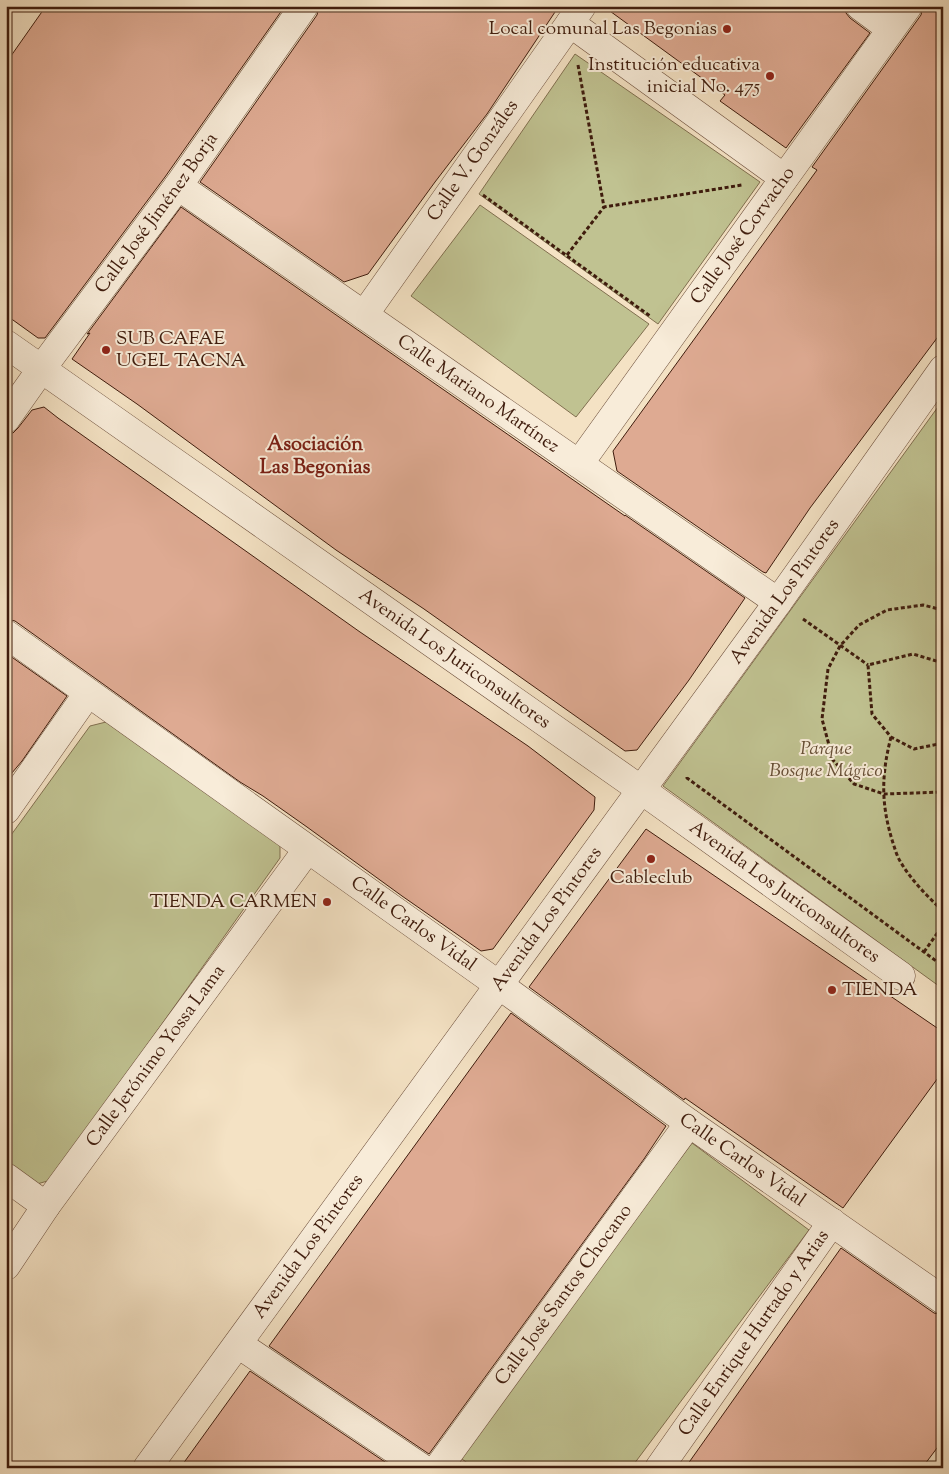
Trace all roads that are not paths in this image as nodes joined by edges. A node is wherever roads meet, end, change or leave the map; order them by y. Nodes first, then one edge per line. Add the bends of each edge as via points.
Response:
1 (304, 6) edge
2 (860, 6) edge
3 (908, 6) edge
4 (576, 14) edge
5 (891, 29) junction
6 (784, 178) junction
7 (178, 186) junction
8 (364, 315) junction
9 (6, 344) edge
10 (42, 368) junction
11 (943, 369) edge
12 (6, 419) edge
13 (578, 464) junction
14 (787, 608) junction
15 (6, 634) edge
16 (88, 693) junction
17 (640, 790) junction
18 (6, 810) edge
19 (307, 850) junction
20 (901, 976) dead end
21 (498, 984) junction
22 (689, 1123) junction
23 (6, 1176) edge
24 (46, 1206) junction
25 (832, 1222) junction
26 (6, 1266) edge
27 (943, 1300) edge
28 (238, 1344) junction
29 (147, 1468) edge
30 (422, 1468) edge
31 (438, 1468) edge
32 (659, 1468) edge

1 - 7 street, Calle José Jiménez Borja
2 - 5 street
3 - 5 street, Calle José Corvacho
4 - 6 street
4 - 8 street, Calle V. Gonzáles
5 - 6 street, Calle José Corvacho
6 - 13 street, Calle José Corvacho
7 - 8 street, Calle Mariano Martínez
7 - 10 street, Calle José Jiménez Borja
8 - 13 street, Calle Mariano Martínez
9 - 10 street, Avenida Los Juriconsultores
10 - 12 street, Calle José Jiménez Borja
10 - 17 street, Avenida Los Juriconsultores
11 - 14 street, Avenida Los Pintores
13 - 14 street, Calle Mariano Martínez
14 - 17 street, Avenida Los Pintores
15 - 16 street, Calle Carlos Vidal
16 - 18 street
16 - 19 street, Calle Carlos Vidal
17 - 20 street, Avenida Los Juriconsultores
17 - 21 street, Avenida Los Pintores
19 - 21 street, Calle Carlos Vidal
19 - 24 street, Calle Jerónimo Yossa Lama
21 - 22 street, Calle Carlos Vidal
21 - 28 street, Avenida Los Pintores
22 - 25 street, Calle Carlos Vidal
22 - 31 street, Calle José Santos Chocano
23 - 24 street
24 - 26 street, Calle Jerónimo Yossa Lama
25 - 27 street, Calle Carlos Vidal
25 - 32 street, Calle Enrique Hurtado y Arias
28 - 29 street, Avenida Los Pintores
28 - 30 street

